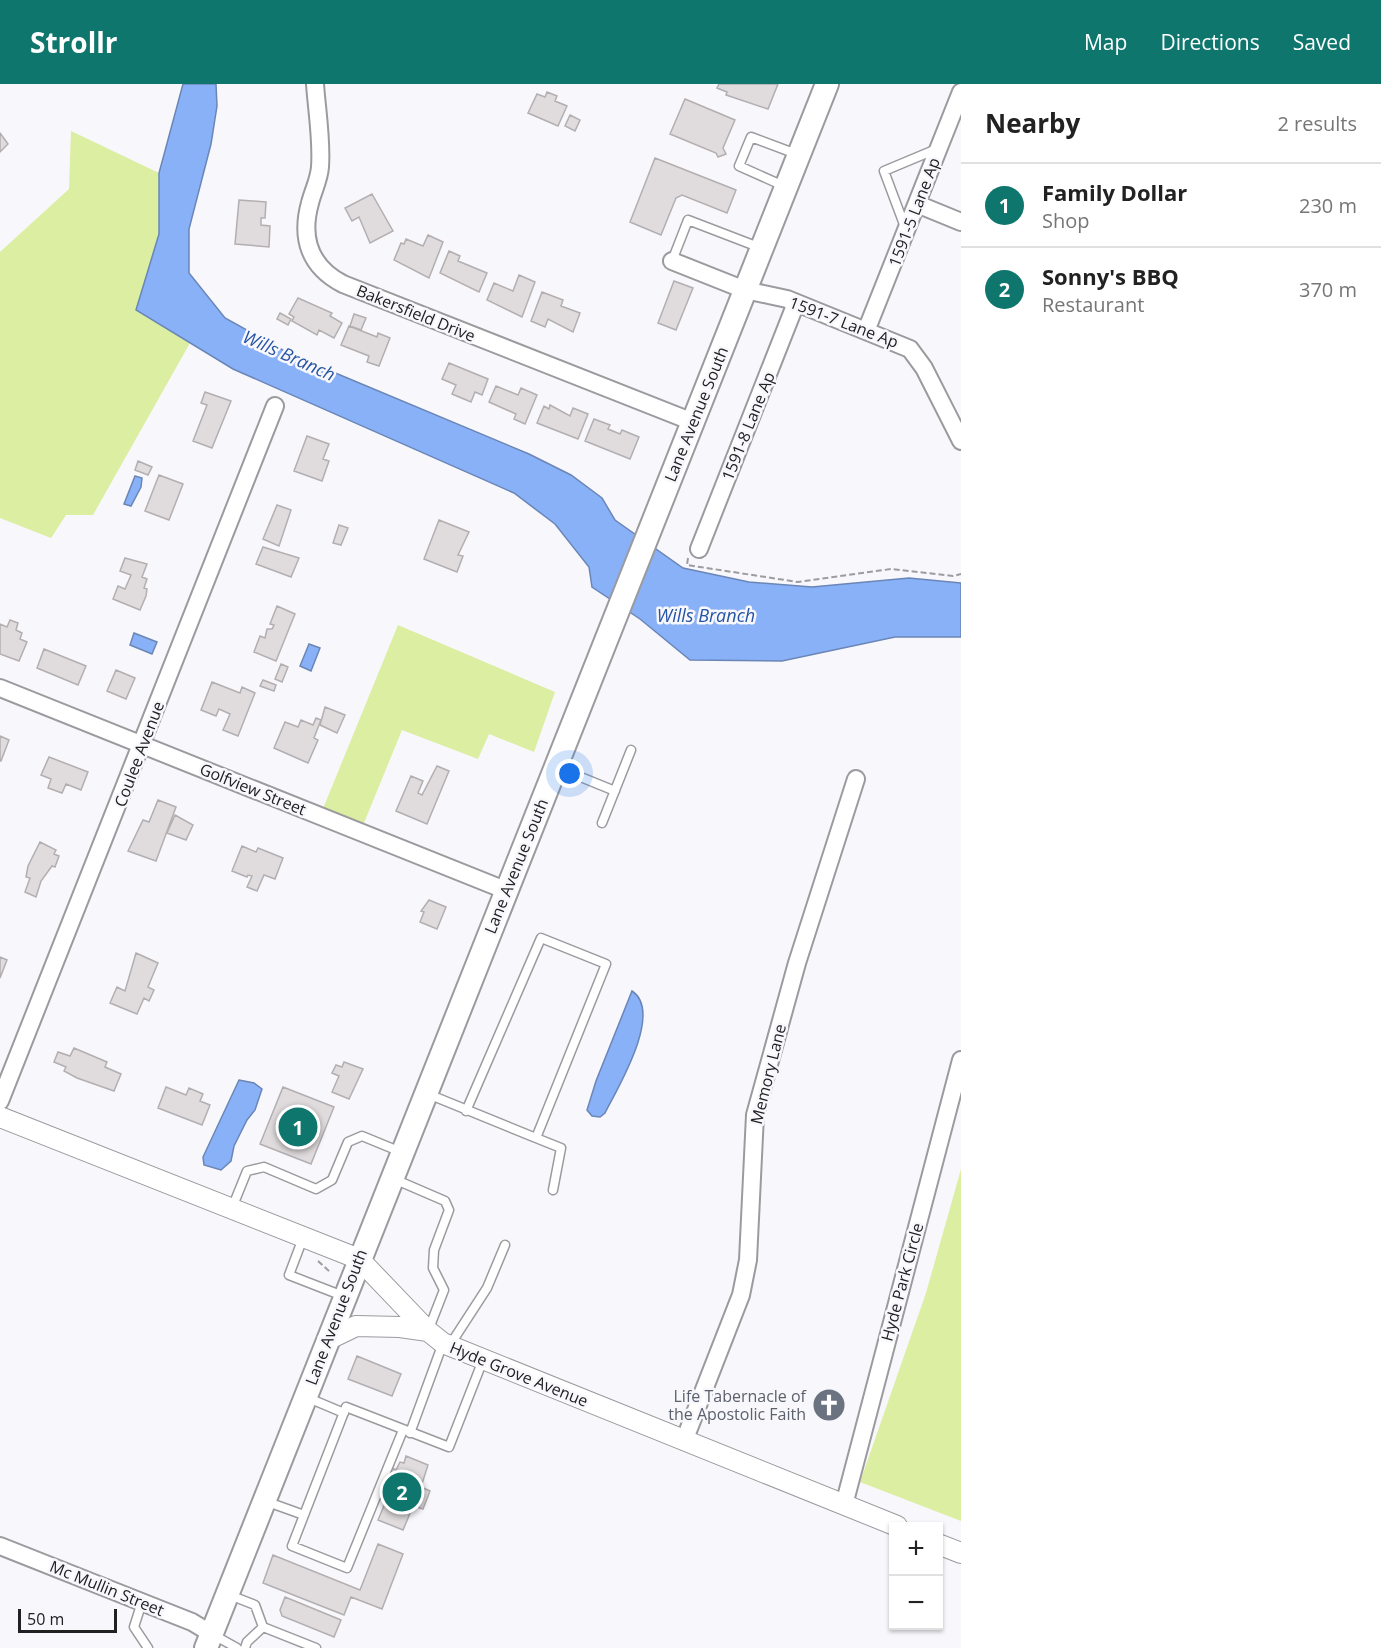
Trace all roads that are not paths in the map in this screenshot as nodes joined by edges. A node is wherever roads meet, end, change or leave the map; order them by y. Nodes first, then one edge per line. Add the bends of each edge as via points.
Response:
1 (315, 84) edge
2 (827, 84) edge
3 (961, 92) edge
4 (939, 148) junction
5 (799, 156) junction
6 (787, 187) junction
7 (917, 204) junction
8 (961, 222) edge
9 (906, 231) junction
10 (762, 249) junction
11 (672, 261) joint
12 (745, 290) junction
13 (796, 303) junction
14 (866, 331) junction
15 (275, 405) dead end
16 (693, 422) junction
17 (961, 441) edge
18 (699, 549) road end
19 (0, 688) edge
20 (143, 744) junction
21 (631, 750) dead end
22 (555, 766) junction
23 (856, 779) dead end
24 (615, 791) junction
25 (602, 823) dead end
26 (506, 890) junction
27 (961, 1060) edge
28 (425, 1092) junction
29 (0, 1101) edge
30 (466, 1111) junction
31 (0, 1117) edge
32 (536, 1138) junction
33 (401, 1152) junction
34 (391, 1178) junction
35 (553, 1190) dead end
36 (232, 1209) junction
37 (303, 1238) junction
38 (505, 1245) dead end
39 (359, 1259) junction
40 (344, 1297) junction
41 (327, 1340) junction
42 (440, 1340) junction
43 (483, 1360) junction
44 (305, 1396) junction
45 (344, 1413) junction
46 (406, 1431) junction
47 (684, 1441) junction
48 (264, 1501) junction
49 (844, 1505) junction
50 (304, 1515) junction
51 (889, 1524) edge
52 (943, 1546) edge
53 (2, 1548) edge
54 (961, 1553) edge
55 (227, 1593) junction
56 (142, 1602) junction
57 (263, 1627) junction
58 (209, 1641) edge
59 (148, 1648) edge
60 (237, 1648) edge
61 (245, 1648) edge
62 (316, 1648) edge

1 - 16 street, Bakersfield Drive via 321,148 305,234 308,249 325,274
2 - 5 main road, Lane Avenue South
3 - 4 street, 1591-5 Lane Ap
4 - 7 street, 1591-5 Lane Ap
4 - 9 lane via 884,171
5 - 6 main road, Lane Avenue South
5 - 6 lane via 752,137 743,156 740,166
6 - 10 main road, Lane Avenue South
7 - 8 street
7 - 9 street, 1591-5 Lane Ap
9 - 14 street, 1591-5 Lane Ap
10 - 11 lane via 688,220
10 - 12 main road, Lane Avenue South
11 - 12 street, 1591-7 Lane Ap
12 - 13 street, 1591-7 Lane Ap
12 - 16 main road, Lane Avenue South
13 - 14 street, 1591-7 Lane Ap
13 - 18 street, 1591-8 Lane Ap
14 - 17 street, 1591-7 Lane Ap via 902,344 915,354
15 - 20 street, Coulee Avenue
16 - 22 main road, Lane Avenue South
19 - 20 street, Golfview Street
20 - 26 street, Golfview Street
20 - 29 street, Coulee Avenue
21 - 24 lane
22 - 24 lane
22 - 26 main road, Lane Avenue South
23 - 47 street, Memory Lane via 797,963 755,1115 748,1260 743,1288
24 - 25 lane
26 - 28 main road, Lane Avenue South
27 - 49 street, Hyde Park Circle
28 - 30 lane
28 - 33 main road, Lane Avenue South
30 - 32 lane
30 - 32 lane via 541,938 606,964
31 - 36 street, Hyde Grove Avenue
32 - 35 lane via 561,1148
33 - 34 main road, Lane Avenue South
33 - 36 lane via 362,1136 348,1142 333,1180 316,1189 264,1167 248,1171
34 - 39 main road, Lane Avenue South
34 - 42 lane via 445,1201 449,1210 434,1250 433,1268 444,1290
36 - 37 street, Hyde Grove Avenue
37 - 39 street, Hyde Grove Avenue
37 - 40 lane via 289,1275
38 - 42 lane via 487,1288
39 - 40 main road, Lane Avenue South
39 - 42 street, Hyde Grove Avenue
40 - 41 main road, Lane Avenue South
41 - 42 street via 356,1326 400,1327
41 - 44 main road, Lane Avenue South
42 - 43 street, Hyde Grove Avenue
42 - 46 lane
43 - 46 lane via 449,1447
43 - 47 street, Hyde Grove Avenue
44 - 45 lane
44 - 48 main road, Lane Avenue South
45 - 46 lane via 346,1407
45 - 50 lane
46 - 50 lane via 347,1568 292,1546
47 - 49 street, Hyde Grove Avenue
48 - 50 lane
48 - 55 main road, Lane Avenue South
49 - 51 street, Hyde Grove Avenue
52 - 54 street
53 - 56 street, Mc Mullin Street
55 - 57 lane via 255,1605
55 - 58 main road, Lane Avenue South
56 - 58 street, Mc Mullin Street via 192,1622
56 - 59 lane via 134,1627
57 - 61 lane
57 - 62 lane
58 - 60 lane

